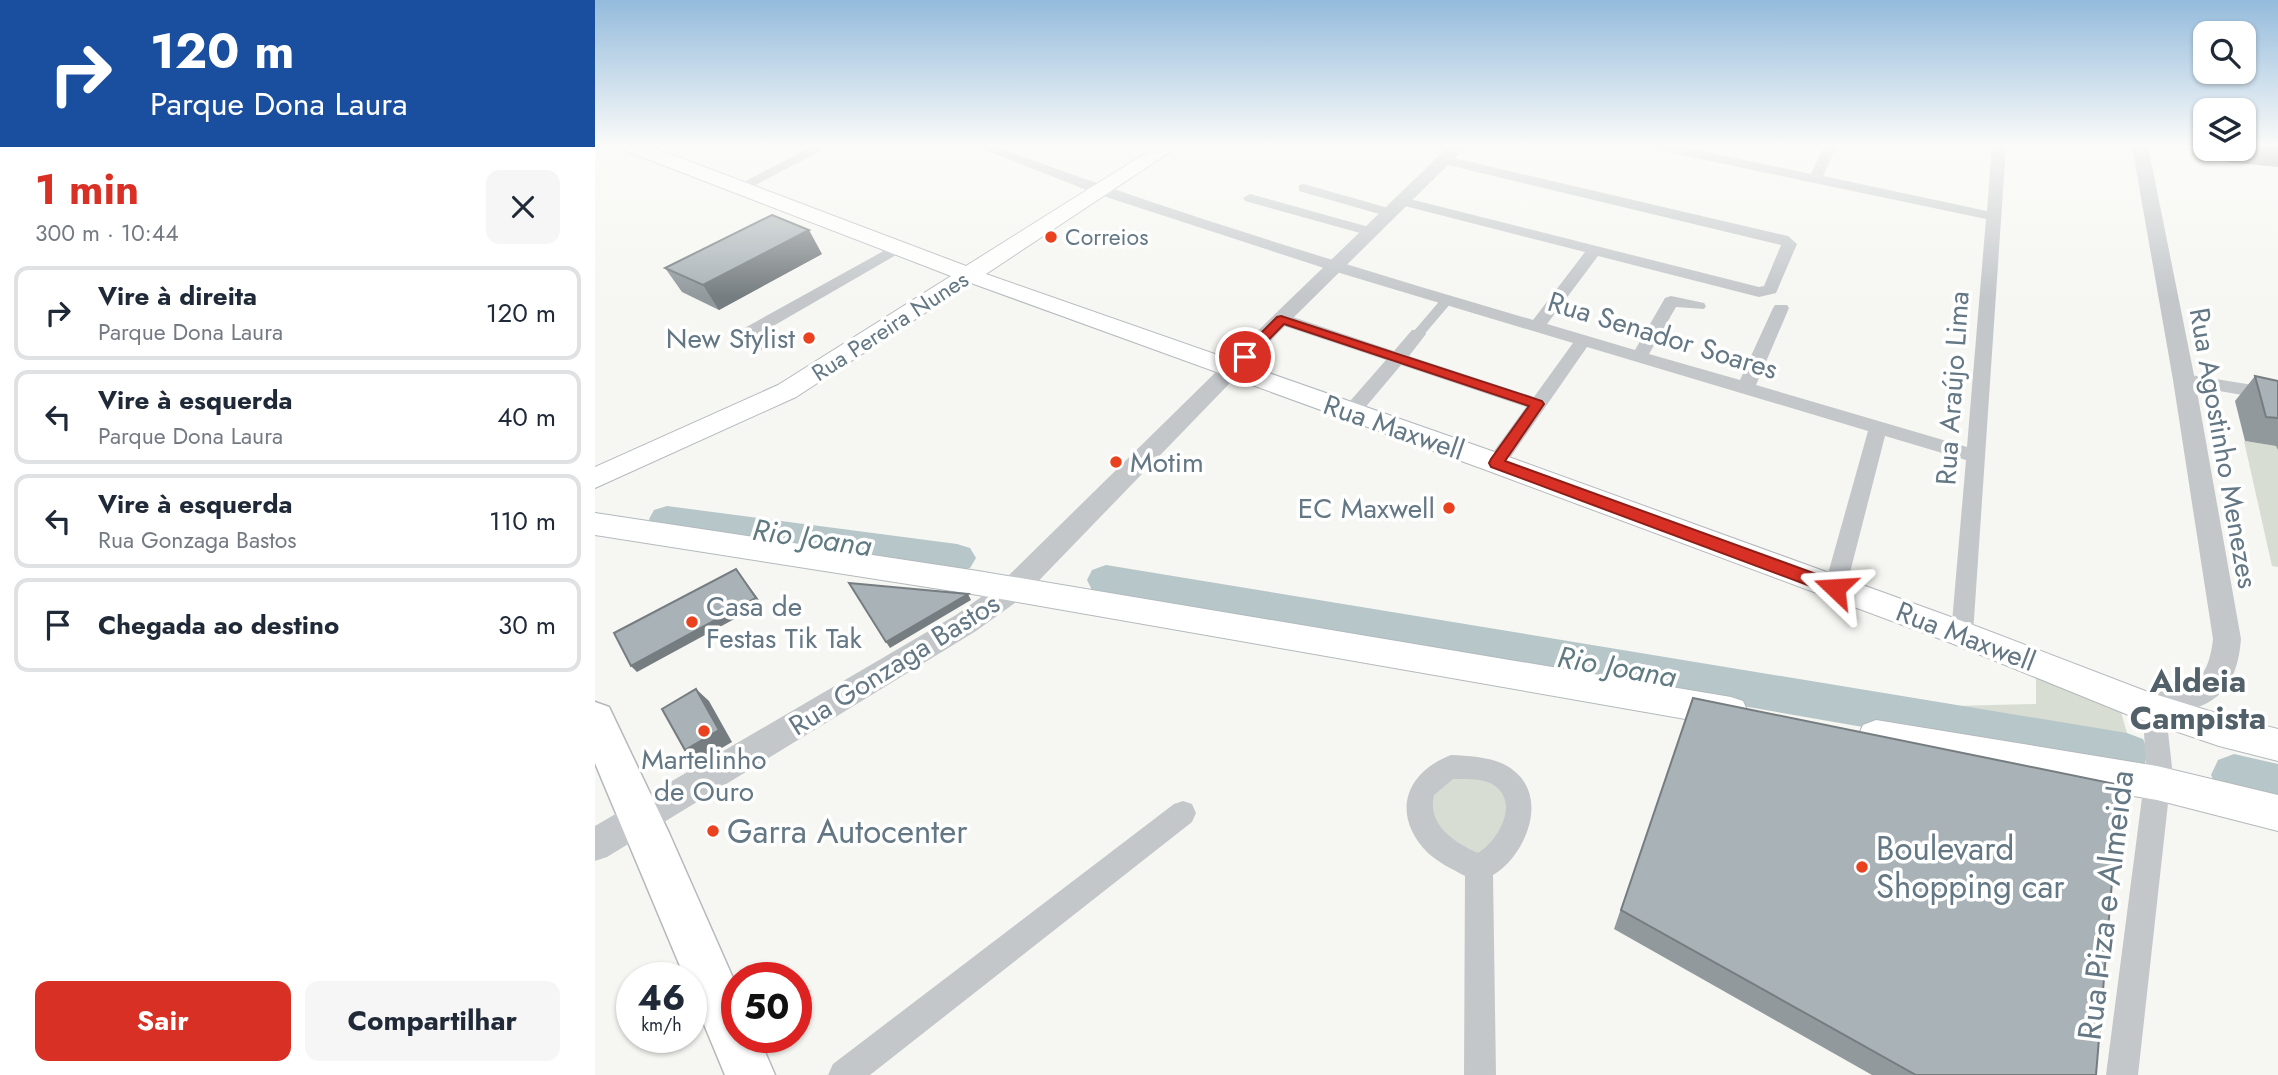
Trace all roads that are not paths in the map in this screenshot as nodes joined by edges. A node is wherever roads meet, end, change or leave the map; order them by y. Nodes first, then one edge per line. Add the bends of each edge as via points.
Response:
1 (761, 196) edge
2 (1094, 196) edge
3 (1118, 196) edge
4 (1344, 196) edge
5 (1406, 196) edge
6 (1619, 196) edge
7 (1897, 196) edge
8 (1994, 196) edge
9 (2149, 196) edge
10 (1250, 198) dead end
11 (1396, 207) junction
12 (1992, 216) junction
13 (1371, 232) junction
14 (898, 248) junction
15 (1591, 255) dead end
16 (1335, 267) junction
17 (969, 275) junction
18 (1447, 300) junction
19 (1699, 306) dead end
20 (1781, 308) dead end
21 (1281, 319) junction
22 (1538, 325) junction
23 (1418, 334) joint
24 (1584, 339) junction
25 (758, 346) dead end
26 (1640, 355) junction
27 (1398, 358) junction
28 (1231, 370) junction
29 (2184, 380) junction
30 (1747, 387) junction
31 (2278, 394) edge
32 (1538, 404) junction
33 (1351, 412) junction
34 (1878, 428) junction
35 (1976, 456) junction
36 (1496, 463) junction
37 (595, 478) edge
38 (595, 524) edge
39 (1835, 588) junction
40 (1012, 590) junction
41 (1962, 634) junction
42 (2143, 705) junction
43 (1756, 716) edge
44 (595, 719) edge
45 (1839, 730) edge
46 (2278, 745) edge
47 (2157, 783) junction
48 (1182, 813) dead end
49 (2278, 813) edge
50 (641, 818) junction
51 (595, 845) edge
52 (1479, 868) dead end
53 (750, 1075) edge
54 (844, 1075) edge
55 (1480, 1075) edge
56 (2122, 1075) edge

1 - 14 main road, Rua Maxwell
2 - 17 main road, Rua Pereira Nunes
3 - 16 street, Rua Senador Soares
4 - 11 street
5 - 11 street, Rua Gonzaga Bastos
6 - 11 street via 1783,239 1789,244 1770,290 1759,292
7 - 12 street
8 - 12 street, Rua Araújo Lima
9 - 29 street, Rua Agostinho Menezes
10 - 13 street
11 - 13 street, Rua Gonzaga Bastos
12 - 35 street, Rua Araújo Lima
13 - 16 street, Rua Gonzaga Bastos
14 - 17 main road, Rua Maxwell
14 - 25 street via 745,336
15 - 22 street
16 - 18 street, Rua Senador Soares
16 - 21 street, Rua Gonzaga Bastos
17 - 28 main road, Rua Maxwell
17 - 37 main road, Rua Pereira Nunes via 787,391
18 - 22 street, Rua Senador Soares
18 - 23 street
19 - 26 street via 1671,301
20 - 30 street
21 - 27 street
21 - 28 street, Rua Gonzaga Bastos
22 - 24 street, Rua Senador Soares
23 - 27 street
24 - 26 street, Rua Senador Soares
24 - 32 street
26 - 30 street, Rua Senador Soares
27 - 32 street
27 - 33 street
28 - 33 main road, Rua Maxwell
28 - 40 street, Rua Gonzaga Bastos
29 - 31 street
29 - 42 street, Rua Agostinho Menezes via 2227,661 2208,689 2181,700
30 - 34 street, Rua Senador Soares
32 - 36 street
33 - 36 main road, Rua Maxwell
34 - 35 street, Rua Senador Soares
34 - 39 street
35 - 41 street, Rua Araújo Lima
36 - 39 main road, Rua Maxwell
38 - 40 main road
39 - 41 main road, Rua Maxwell
40 - 43 main road
40 - 50 street, Rua Gonzaga Bastos
41 - 42 main road, Rua Maxwell
42 - 46 main road, Rua Maxwell
42 - 47 street, Rua Piza e Almeida via 2157,732
44 - 50 main road
45 - 47 main road
47 - 49 main road
47 - 56 street, Rua Piza e Almeida
48 - 54 street
50 - 51 street, Rua Gonzaga Bastos
50 - 53 main road
52 - 55 street

